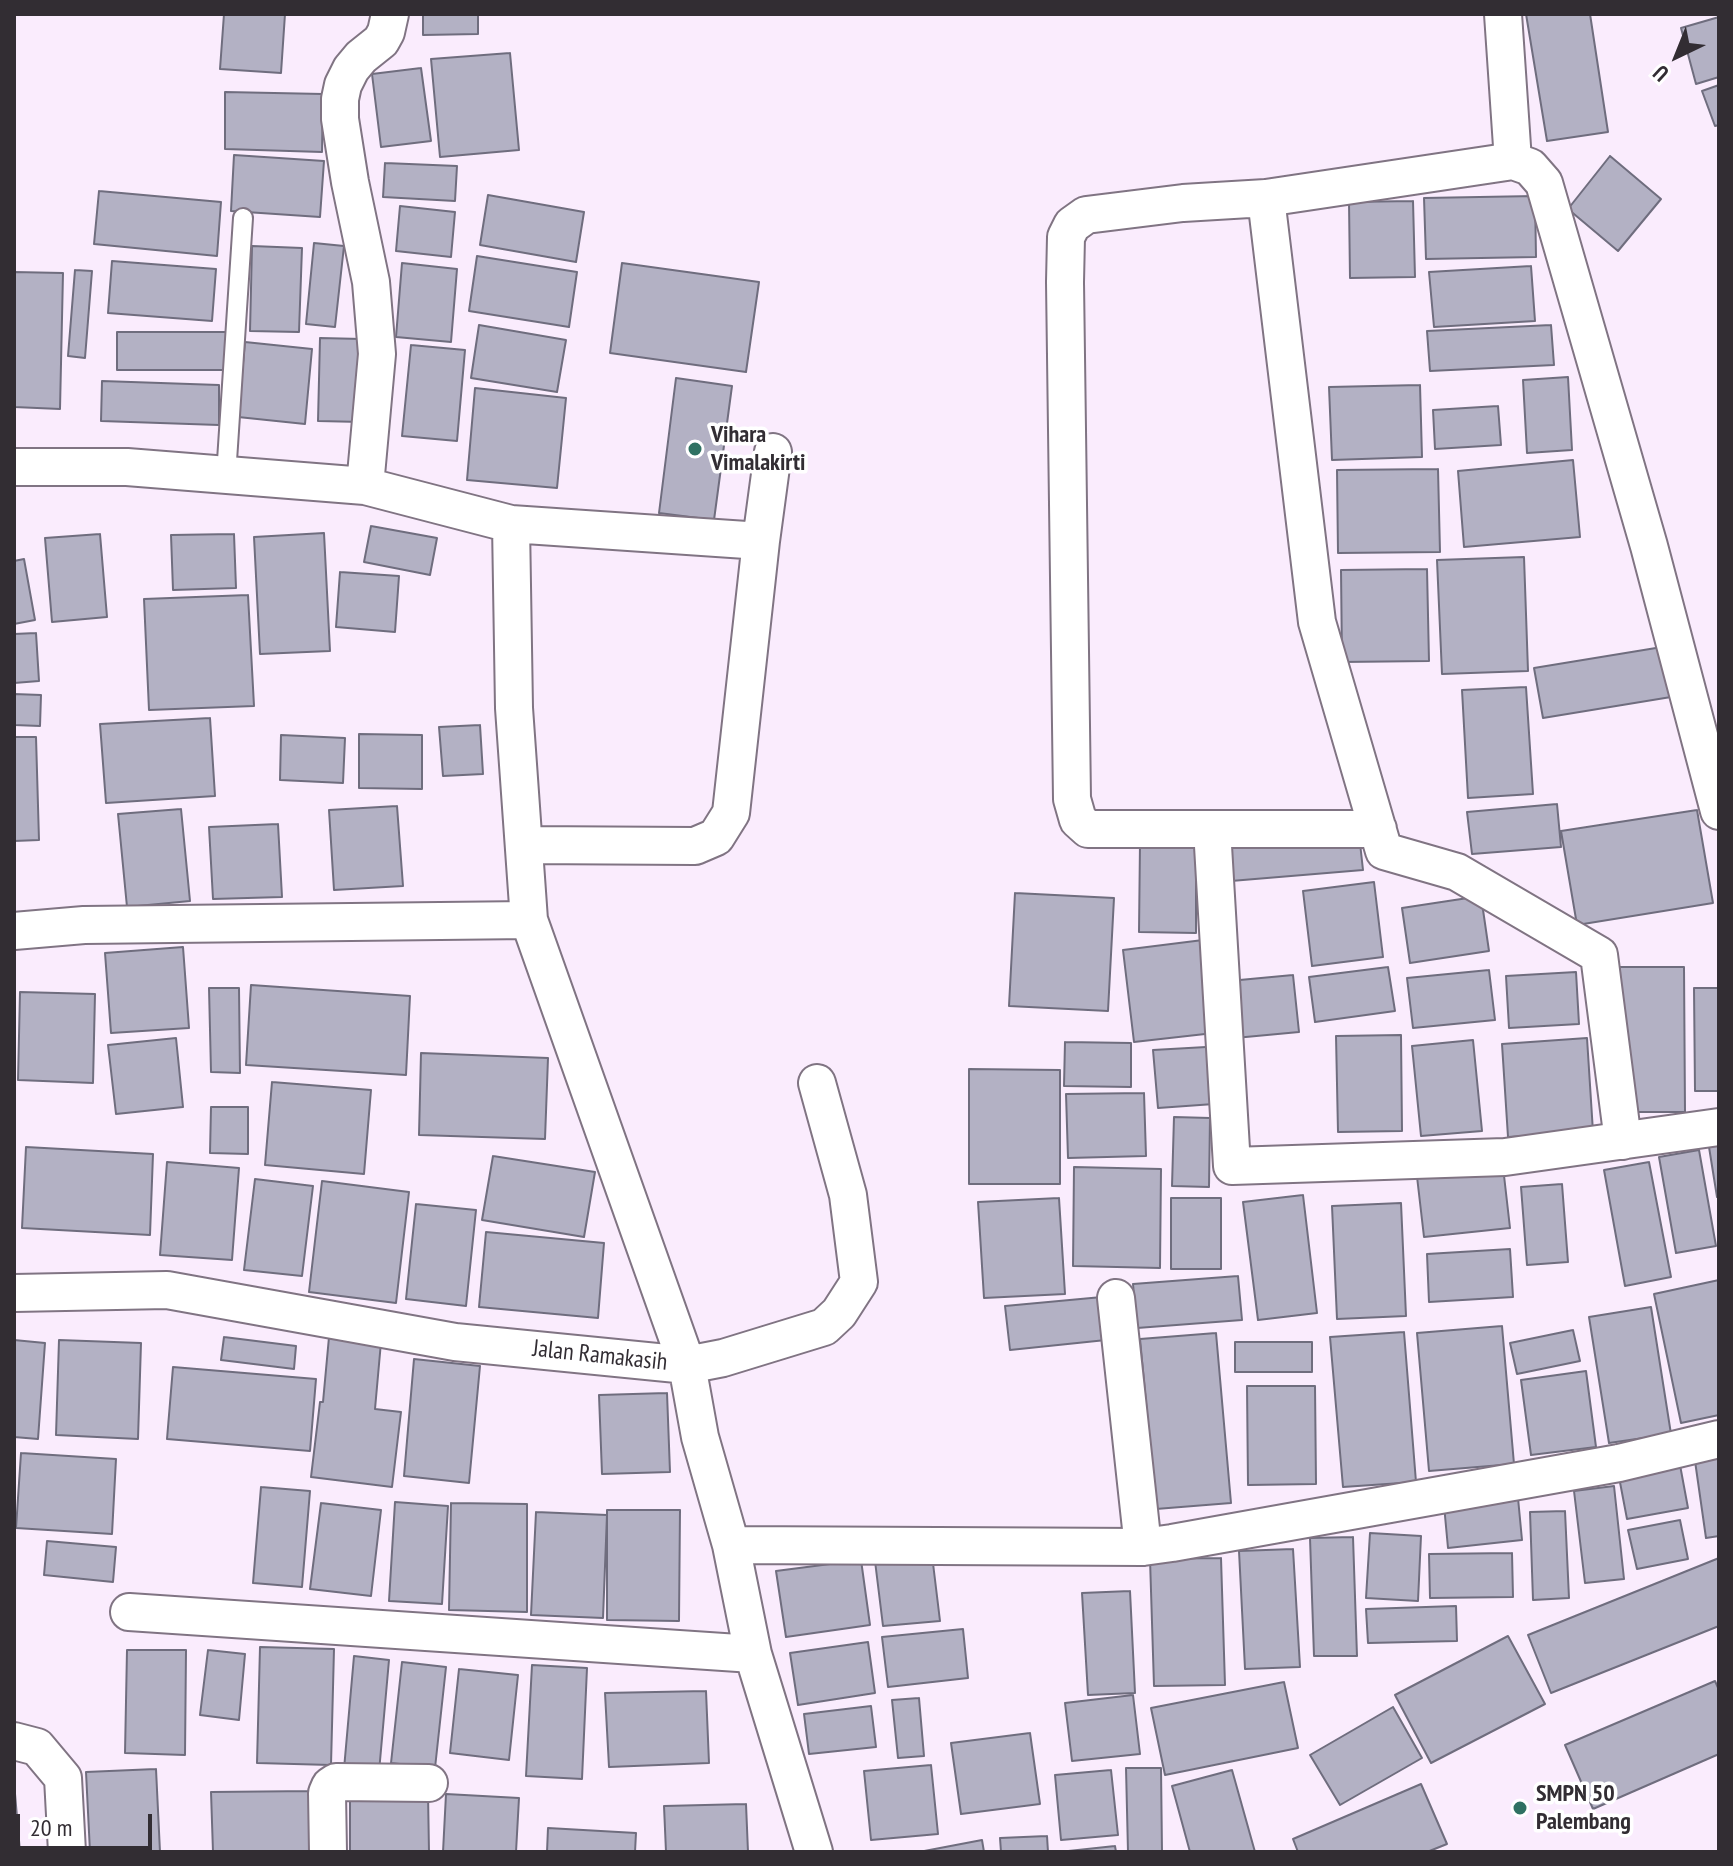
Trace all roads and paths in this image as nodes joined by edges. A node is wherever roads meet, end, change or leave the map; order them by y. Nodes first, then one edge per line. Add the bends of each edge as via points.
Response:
1 (390, 14) edge
2 (1503, 14) edge
3 (1513, 161) junction
4 (1266, 198) junction
5 (243, 218) dead end
6 (773, 452) dead end
7 (14, 467) edge
8 (226, 476) junction
9 (365, 486) junction
10 (511, 524) junction
11 (761, 541) junction
12 (1719, 811) edge
13 (1212, 829) junction
14 (1378, 829) junction
15 (524, 845) junction
16 (529, 920) junction
17 (14, 931) edge
18 (817, 1083) dead end
19 (1719, 1127) edge
20 (1623, 1141) junction
21 (14, 1293) edge
22 (1116, 1298) dead end
23 (687, 1365) junction
24 (1719, 1439) edge
25 (731, 1545) junction
26 (1143, 1547) junction
27 (129, 1612) dead end
28 (753, 1654) junction
29 (14, 1741) edge
30 (429, 1783) dead end
31 (67, 1852) edge
32 (328, 1852) edge
33 (814, 1852) edge

1 - 9 street via 381,41 351,69 340,99 350,182 371,282 377,354
2 - 3 street
3 - 4 street
3 - 12 street via 1530,167 1544,183
4 - 13 street via 1086,215 1066,237 1072,799 1078,820 1088,829
4 - 14 street via 1317,622
5 - 8 lane
6 - 11 street
7 - 8 street via 127,467
8 - 9 street
9 - 10 street
10 - 11 street
10 - 15 street via 514,708
11 - 15 street via 731,813 716,837 695,846
13 - 14 street
13 - 20 street via 1232,1166 1505,1157
14 - 20 street via 1384,851 1457,872 1599,955
15 - 16 street
16 - 17 street via 84,925
16 - 23 street
18 - 23 street via 848,1195 859,1282 824,1327
19 - 20 street
21 - 23 street, Jalan Ramakasih via 167,1290 455,1342
22 - 26 street
23 - 25 street, Jalan Ramakasih via 700,1437
24 - 26 street via 1619,1463
25 - 26 street
25 - 28 street, Jalan Ramakasih
27 - 28 street
28 - 33 street, Jalan Ramakasih
29 - 31 street via 37,1747 63,1778
30 - 32 street via 330,1786

